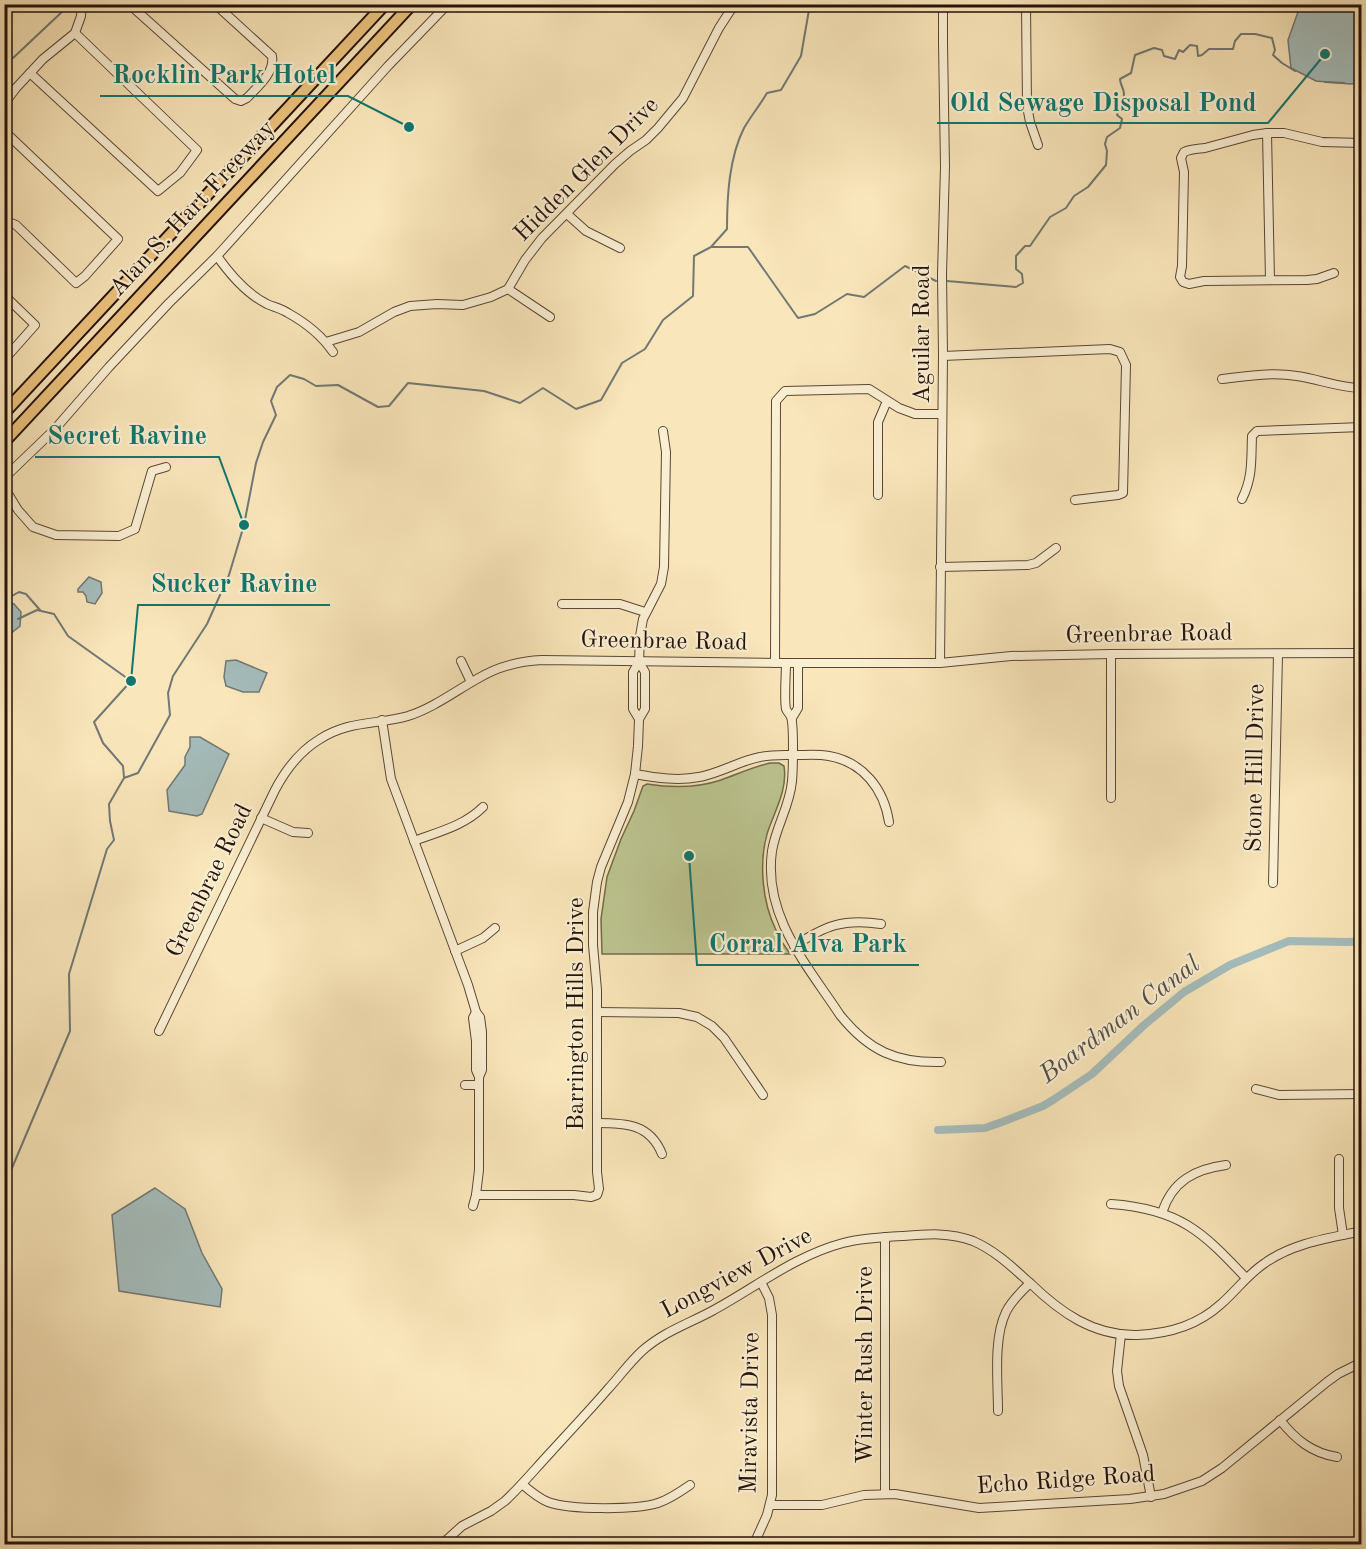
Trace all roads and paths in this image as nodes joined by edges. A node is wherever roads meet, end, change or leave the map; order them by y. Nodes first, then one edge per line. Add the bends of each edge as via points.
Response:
1 (11, 4) edge
2 (82, 4) edge
3 (129, 4) edge
4 (215, 4) edge
5 (383, 4) edge
6 (412, 4) edge
7 (448, 4) edge
8 (736, 4) edge
9 (944, 4) edge
10 (1026, 4) edge
11 (4, 6) edge
12 (75, 33) junction
13 (30, 73) junction
14 (4, 104) edge
15 (4, 130) edge
16 (1267, 133) junction
17 (1362, 143) edge
18 (1038, 145) dead end
19 (567, 214) junction
20 (4, 220) edge
21 (620, 248) dead end
22 (217, 256) junction
23 (1334, 273) dead end
24 (1270, 280) junction
25 (508, 290) junction
26 (4, 295) edge
27 (550, 317) dead end
28 (326, 342) junction
29 (333, 352) dead end
30 (943, 356) junction
31 (4, 360) edge
32 (1222, 379) dead end
33 (1362, 388) edge
34 (887, 401) junction
35 (4, 413) edge
36 (942, 414) junction
37 (1362, 427) edge
38 (663, 430) dead end
39 (4, 442) edge
40 (166, 467) dead end
41 (4, 478) edge
42 (4, 487) edge
43 (878, 495) dead end
44 (1242, 499) dead end
45 (1075, 500) dead end
46 (1056, 548) dead end
47 (940, 567) junction
48 (562, 604) dead end
49 (645, 612) junction
50 (1362, 653) edge
51 (1111, 654) junction
52 (1278, 654) junction
53 (461, 661) dead end
54 (639, 662) junction
55 (775, 663) junction
56 (786, 663) junction
57 (798, 663) junction
58 (939, 663) junction
59 (471, 682) junction
60 (792, 718) junction
61 (382, 720) junction
62 (792, 755) junction
63 (635, 774) junction
64 (1112, 798) dead end
65 (483, 807) dead end
66 (261, 818) junction
67 (889, 822) dead end
68 (308, 833) dead end
69 (414, 842) junction
70 (1273, 883) dead end
71 (881, 924) dead end
72 (495, 928) dead end
73 (794, 946) junction
74 (455, 951) junction
75 (597, 1012) junction
76 (159, 1032) dead end
77 (941, 1062) dead end
78 (479, 1081) junction
79 (465, 1085) dead end
80 (1256, 1089) dead end
81 (1362, 1094) edge
82 (764, 1095) dead end
83 (597, 1123) junction
84 (662, 1154) dead end
85 (1339, 1159) dead end
86 (1226, 1165) dead end
87 (476, 1195) junction
88 (1111, 1204) dead end
89 (473, 1206) dead end
90 (1162, 1213) junction
91 (1362, 1231) edge
92 (1343, 1235) junction
93 (885, 1237) junction
94 (1246, 1278) junction
95 (762, 1282) junction
96 (1030, 1283) junction
97 (1121, 1334) junction
98 (1362, 1362) edge
99 (998, 1411) dead end
100 (1280, 1420) junction
101 (1337, 1457) dead end
102 (522, 1484) junction
103 (690, 1485) dead end
104 (885, 1494) junction
105 (1151, 1497) junction
106 (770, 1505) junction
107 (442, 1545) edge
108 (754, 1545) edge

1 - 11 street
2 - 12 street
3 - 4 street via 241,101 272,69 272,56
5 - 35 highway, Alan S. Hart Freeway
6 - 39 highway, Alan S. Hart Freeway
7 - 22 street
8 - 19 street, Hidden Glen Drive via 683,98 646,140 615,164
9 - 30 street, Aguilar Road
10 - 18 street via 1027,106
12 - 13 street
12 - 13 street via 197,150 180,173 158,191
13 - 14 street
15 - 20 street via 118,239 76,283 16,225
16 - 17 street via 1322,142
16 - 24 street
16 - 24 street via 1184,152 1180,277 1189,284
19 - 21 street via 586,231
19 - 25 street, Hidden Glen Drive via 533,248
22 - 28 street via 250,292 306,324
22 - 41 street
23 - 24 street via 1317,279
25 - 27 street
25 - 28 street via 463,305 410,306 359,332
26 - 31 street via 35,325
28 - 29 street
30 - 36 street, Aguilar Road
30 - 45 street via 1110,349 1120,352 1126,366 1123,493
32 - 33 street via 1276,374
34 - 36 street via 915,414
34 - 43 street via 878,422
34 - 55 street via 868,389 785,391 776,401
36 - 47 street, Aguilar Road
37 - 44 street via 1257,430 1252,436 1251,473
38 - 49 street, Barrington Hills Drive via 664,567 658,589
40 - 42 street via 153,471 135,529 119,536 56,535 33,528
46 - 47 street via 1028,565
47 - 58 street, Aguilar Road
48 - 49 street via 620,604
49 - 54 street, Barrington Hills Drive
50 - 52 street, Greenbrae Road
51 - 52 street, Greenbrae Road
51 - 58 street, Greenbrae Road
51 - 64 street
52 - 70 street, Stone Hill Drive
53 - 59 street
54 - 55 street, Greenbrae Road
54 - 59 street, Greenbrae Road via 527,661
54 - 63 street, Barrington Hills Drive via 633,672 633,709 639,719
55 - 56 street, Greenbrae Road
56 - 57 street, Greenbrae Road
56 - 60 street via 786,708
57 - 58 street, Greenbrae Road
57 - 60 street via 798,708
59 - 61 street, Greenbrae Road via 419,712
60 - 62 street
61 - 66 street, Greenbrae Road via 344,727 310,746 285,772
61 - 69 street via 391,779
62 - 63 street via 761,756 698,777
62 - 67 street via 836,758 862,770 883,797
62 - 73 street via 790,793 774,840 771,863 777,910
63 - 75 street, Barrington Hills Drive via 596,889 592,930
65 - 69 street via 458,825
66 - 68 street via 293,832
66 - 76 street, Greenbrae Road
69 - 74 street
71 - 73 street via 841,923
72 - 74 street
73 - 77 street via 840,1016 865,1042 905,1060
74 - 78 street via 480,1017
75 - 82 street via 679,1013 697,1017 724,1038
75 - 83 street, Barrington Hills Drive
78 - 79 street
78 - 87 street
80 - 81 street via 1279,1095
83 - 84 street via 639,1128 656,1141
83 - 87 street, Barrington Hills Drive via 597,1194
85 - 92 street
86 - 90 street via 1206,1168 1188,1177 1172,1192
87 - 89 street
88 - 90 street
90 - 94 street via 1208,1239
91 - 92 street, Longview Drive
92 - 94 street, Longview Drive via 1285,1252
93 - 95 street, Longview Drive via 828,1248
93 - 96 street, Longview Drive via 939,1234 963,1238 996,1253
93 - 104 street, Winter Rush Drive
94 - 97 street, Longview Drive via 1222,1303 1191,1323 1164,1332
95 - 102 street, Longview Drive via 664,1334 643,1350
95 - 106 street, Miravista Drive via 772,1315
96 - 97 street, Longview Drive via 1073,1318
96 - 99 street via 1009,1306 1000,1325
97 - 105 street via 1119,1386 1143,1455
98 - 100 street, Echo Ridge Road via 1338,1374
100 - 101 street via 1305,1446
100 - 105 street, Echo Ridge Road via 1212,1475
102 - 103 street via 535,1495 570,1507 650,1505 673,1497
102 - 107 street, Longview Drive via 498,1507 462,1526
104 - 105 street, Echo Ridge Road via 979,1508
104 - 106 street, Echo Ridge Road via 822,1505
106 - 108 street, Miravista Drive

